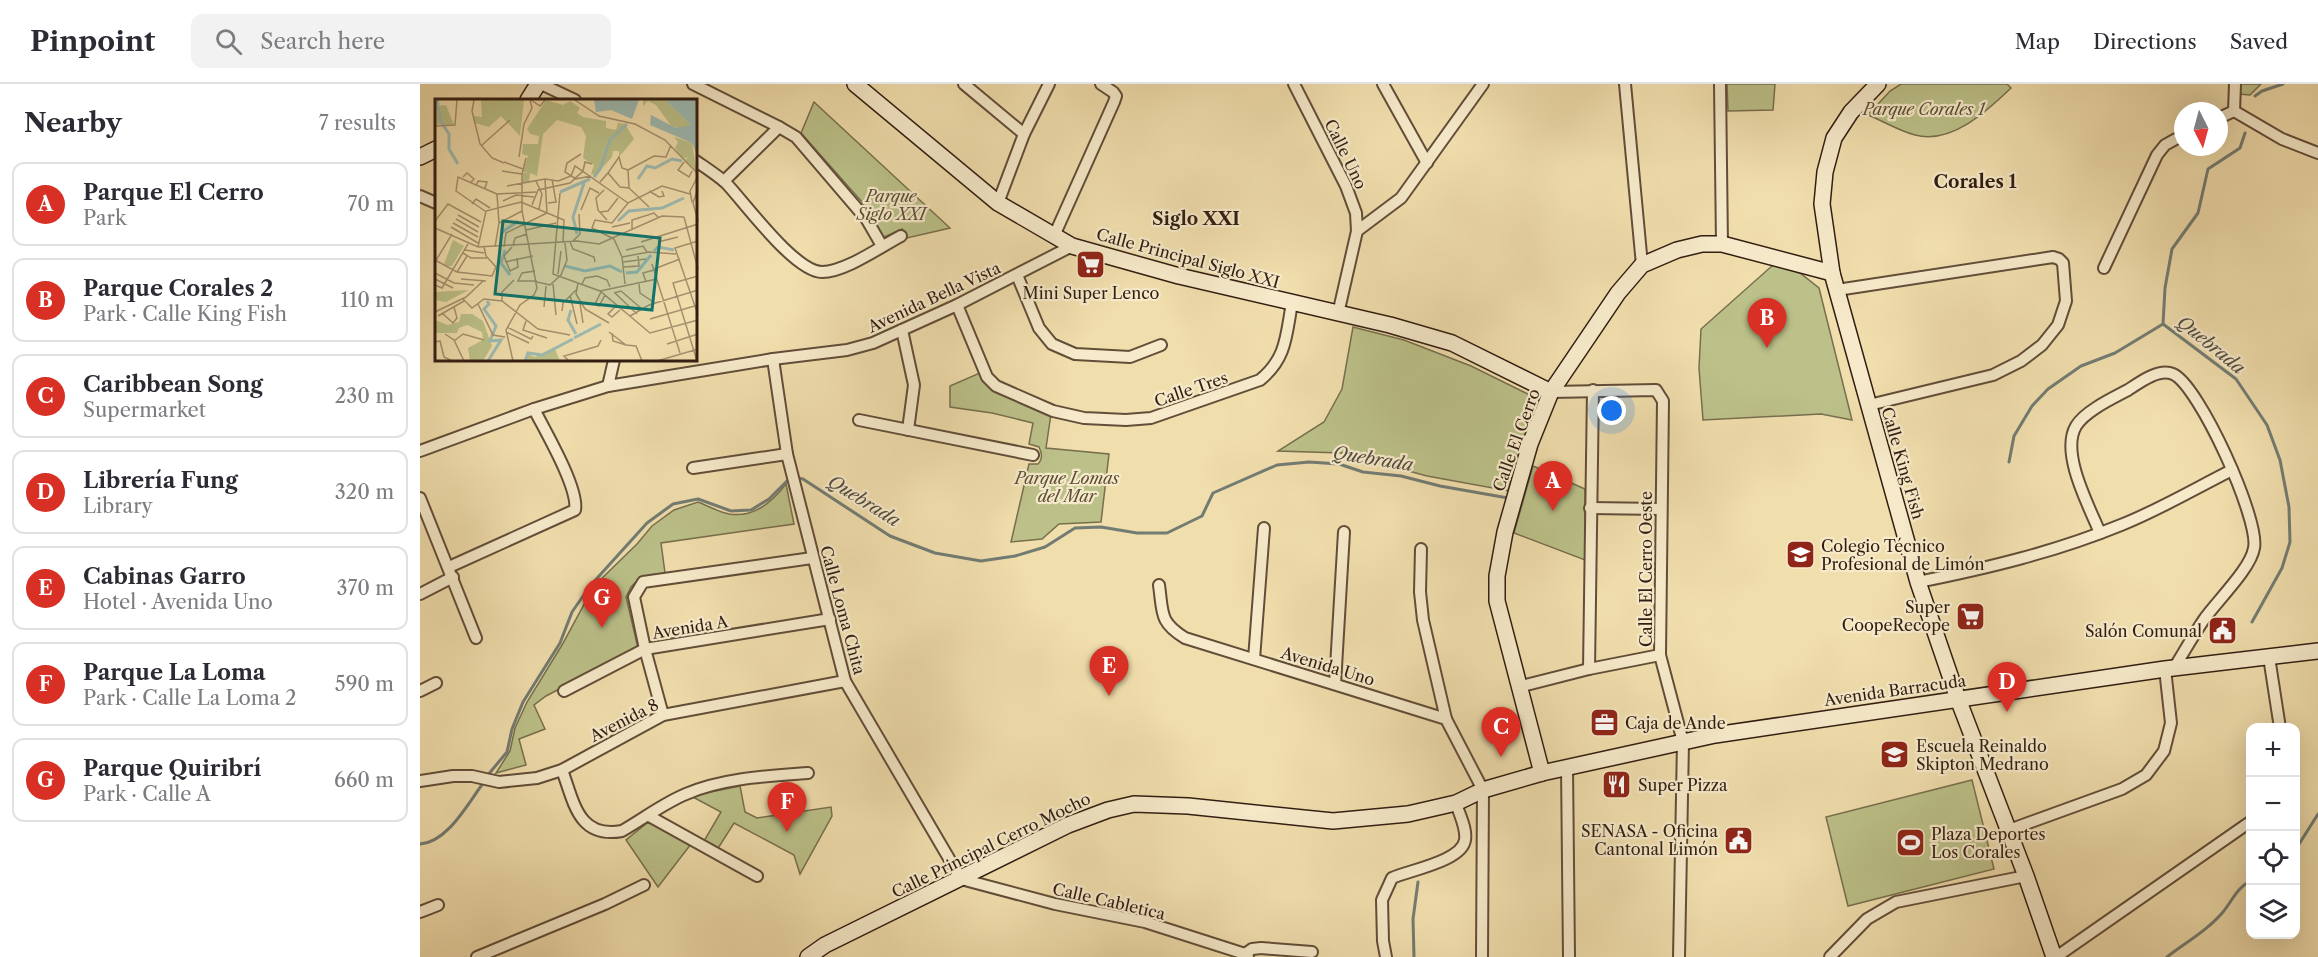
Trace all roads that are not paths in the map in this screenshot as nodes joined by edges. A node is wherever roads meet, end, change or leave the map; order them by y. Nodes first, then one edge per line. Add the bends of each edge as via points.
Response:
1 (540, 84) edge
2 (693, 84) edge
3 (964, 84) edge
4 (1049, 84) edge
5 (1101, 84) edge
6 (1383, 84) edge
7 (1625, 84) edge
8 (1720, 84) edge
9 (1878, 84) edge
10 (2235, 84) edge
11 (858, 85) edge
12 (1293, 85) edge
13 (1479, 85) edge
14 (529, 99) edge
15 (572, 99) edge
16 (2234, 111) junction
17 (2228, 114) edge
18 (779, 127) junction
19 (1024, 134) junction
20 (2174, 140) edge
21 (435, 150) edge
22 (2318, 153) edge
23 (420, 157) edge
24 (698, 162) edge
25 (1427, 163) junction
26 (724, 181) junction
27 (420, 196) edge
28 (435, 203) edge
29 (998, 203) junction
30 (1357, 231) junction
31 (901, 236) dead end
32 (1054, 236) junction
33 (1722, 244) junction
34 (882, 246) junction
35 (1072, 246) junction
36 (1642, 266) junction
37 (2104, 268) dead end
38 (1832, 273) junction
39 (1017, 275) junction
40 (1837, 290) junction
41 (1292, 303) junction
42 (957, 305) junction
43 (1338, 314) junction
44 (902, 330) junction
45 (1161, 345) dead end
46 (773, 359) junction
47 (614, 362) edge
48 (608, 386) junction
49 (1593, 390) junction
50 (1551, 392) junction
51 (1869, 405) junction
52 (534, 409) junction
53 (859, 420) dead end
54 (908, 430) junction
55 (420, 451) edge
56 (787, 454) junction
57 (1033, 455) dead end
58 (693, 468) dead end
59 (2232, 470) junction
60 (420, 498) edge
61 (1590, 508) junction
62 (1661, 509) junction
63 (1264, 528) dead end
64 (1344, 532) dead end
65 (2100, 534) junction
66 (1421, 549) dead end
67 (812, 558) junction
68 (451, 572) junction
69 (1918, 582) junction
70 (1159, 585) dead end
71 (420, 594) edge
72 (830, 619) junction
73 (476, 638) dead end
74 (645, 649) junction
75 (2318, 651) edge
76 (1660, 655) junction
77 (2269, 657) junction
78 (1254, 659) junction
79 (1589, 669) junction
80 (2170, 669) junction
81 (845, 681) junction
82 (436, 683) dead end
83 (1335, 684) junction
84 (1518, 687) junction
85 (420, 691) edge
86 (564, 691) dead end
87 (1958, 699) junction
88 (663, 715) junction
89 (1446, 719) junction
90 (2279, 723) edge
91 (1683, 742) junction
92 (1567, 767) junction
93 (562, 770) junction
94 (808, 773) dead end
95 (1542, 773) junction
96 (420, 781) edge
97 (1483, 790) junction
98 (1456, 803) junction
99 (649, 816) junction
100 (2246, 825) edge
101 (2009, 830) junction
102 (757, 876) dead end
103 (2026, 876) junction
104 (961, 879) junction
105 (644, 885) dead end
106 (438, 906) dead end
107 (420, 912) edge
108 (1312, 952) dead end
109 (1246, 956) edge
110 (477, 957) edge
111 (808, 957) edge
112 (1386, 957) edge
113 (1482, 957) edge
114 (1569, 957) edge
115 (1679, 957) edge
116 (1830, 957) edge
117 (2055, 957) edge

1 - 14 street
1 - 15 street
2 - 18 street
3 - 19 street
4 - 19 street
5 - 32 street via 1116,96
6 - 25 street
7 - 36 street
8 - 33 street
9 - 38 street, Calle King Fish via 1851,112 1834,138 1825,172 1822,204
10 - 16 street
11 - 29 street, Calle Principal Siglo XXI
12 - 30 street, Calle Uno via 1346,186 1356,213
13 - 25 street
16 - 17 street
16 - 22 street via 2282,139
18 - 26 street
18 - 34 street via 796,137 867,220
19 - 29 street
20 - 37 street via 2157,155
21 - 23 street
24 - 26 street
25 - 30 street via 1401,198
26 - 34 street via 795,260 815,272 840,268
27 - 28 street
29 - 32 street, Calle Principal Siglo XXI
30 - 43 street, Calle Uno
31 - 34 street
32 - 35 street, Calle Principal Siglo XXI
33 - 36 street, Calle El Cerro via 1677,250
33 - 38 street, Calle El Cerro
35 - 39 street, Avenida Bella Vista
35 - 41 street, Calle Principal Siglo XXI
36 - 50 street, Calle El Cerro via 1618,292
38 - 40 street, Calle King Fish
39 - 42 street, Avenida Bella Vista
39 - 45 street via 1040,328 1052,344 1075,354 1130,357
40 - 51 street, Calle King Fish
40 - 51 street via 2053,257 2064,263 2066,302 2058,325 2042,345 2021,361 1993,375
41 - 42 street, Calle Tres via 1283,354 1274,369 1260,380 1151,418 1126,420 1084,418 1053,411 996,386 987,376
41 - 43 street, Calle Principal Siglo XXI
42 - 44 street, Avenida Bella Vista
43 - 50 street, Calle Principal Siglo XXI via 1452,343
44 - 46 street, Avenida Bella Vista via 873,344 847,350
44 - 54 street via 914,385
46 - 48 street, Avenida Bella Vista
46 - 56 street, Calle Loma Chita
47 - 48 street
48 - 52 street, Avenida Bella Vista
49 - 50 street
49 - 61 street
49 - 62 street, Calle El Cerro Oeste via 1656,390 1661,395
50 - 84 street, Calle El Cerro via 1516,489 1497,576 1497,601
51 - 69 street, Calle King Fish
52 - 55 street, Avenida Bella Vista
52 - 68 street via 571,486 575,510
53 - 54 street
54 - 57 street
56 - 58 street
56 - 67 street, Calle Loma Chita
59 - 65 street
59 - 65 street via 2200,406 2181,378 2171,372 2158,373 2092,411 2076,425 2070,442 2073,465
59 - 80 street via 2254,531 2254,548 2247,564
60 - 68 street
61 - 62 street
61 - 79 street
62 - 76 street, Calle El Cerro Oeste
63 - 78 street
64 - 83 street
65 - 69 street via 2005,564
66 - 89 street via 1423,620
67 - 72 street, Calle Loma Chita
67 - 74 street via 643,582 633,597
68 - 71 street
68 - 73 street
69 - 87 street, Calle King Fish
70 - 78 street, Avenida Uno via 1164,622 1172,630 1185,638
72 - 74 street, Avenida A
72 - 81 street, Calle Loma Chita
74 - 86 street, Avenida A
74 - 88 street
75 - 77 street, Avenida Barracuda
76 - 79 street
76 - 91 street, Calle El Cerro Oeste
77 - 80 street, Avenida Barracuda
77 - 90 street
78 - 83 street, Avenida Uno
79 - 84 street
80 - 87 street, Avenida Barracuda
80 - 101 street via 2171,723 2164,752 2146,775 2122,789
81 - 88 street, Avenida 8
81 - 104 street, Calle Loma Chita
82 - 85 street
83 - 89 street, Avenida Uno
84 - 95 street, Calle El Cerro
87 - 91 street, Avenida Barracuda
87 - 101 street, Calle King Fish
88 - 93 street, Avenida 8
89 - 97 street
91 - 92 street, Avenida Barracuda
91 - 115 street, Calle El Cerro Oeste
92 - 95 street, Avenida Barracuda
92 - 114 street
93 - 96 street, Avenida 8 via 520,781 499,782 472,776
93 - 99 street via 582,822 593,829 622,831
94 - 99 street via 711,785 685,794
95 - 97 street, Avenida Barracuda
97 - 98 street, Calle Principal Cerro Mocho
97 - 113 street
98 - 104 street, Calle Principal Cerro Mocho via 1408,814 1334,821 1134,804 1068,825
98 - 112 street via 1465,839 1462,848 1451,858 1392,878 1382,900
99 - 102 street
100 - 117 street
101 - 103 street, Calle King Fish
103 - 116 street via 1896,902 1867,919
103 - 117 street, Calle King Fish
104 - 109 street, Calle Cabletica via 1055,904 1146,922
104 - 111 street, Calle Principal Cerro Mocho
105 - 110 street
106 - 107 street
108 - 109 street via 1261,948 1252,949

